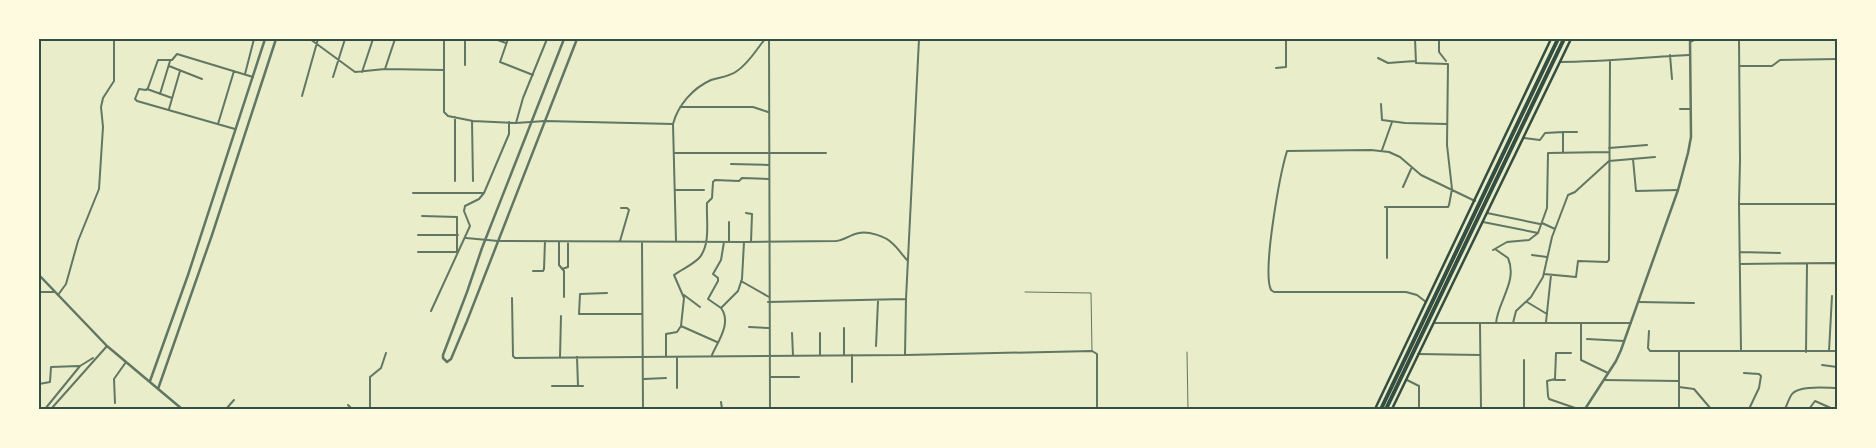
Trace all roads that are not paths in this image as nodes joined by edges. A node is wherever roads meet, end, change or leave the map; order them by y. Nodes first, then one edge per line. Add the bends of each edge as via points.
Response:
1 (114, 39) edge
2 (254, 39) edge
3 (265, 39) edge
4 (276, 39) edge
5 (310, 39) edge
6 (318, 39) edge
7 (345, 39) edge
8 (373, 39) edge
9 (395, 39) edge
10 (444, 39) edge
11 (465, 39) edge
12 (494, 39) edge
13 (508, 39) edge
14 (547, 39) edge
15 (564, 39) edge
16 (577, 39) edge
17 (767, 39) edge
18 (919, 39) edge
19 (1286, 39) edge
20 (1415, 39) edge
21 (1551, 39) edge
22 (1558, 39) edge
23 (1564, 39) edge
24 (1571, 39) edge
25 (1696, 39) edge
26 (1739, 39) edge
27 (1690, 40) edge
28 (1439, 41) dead end
29 (317, 43) junction
30 (506, 43) junction
31 (1689, 54) junction
32 (1670, 56) junction
33 (1378, 58) dead end
34 (338, 59) junction
35 (1837, 59) edge
36 (170, 61) junction
37 (1415, 61) junction
38 (1610, 61) junction
39 (1446, 62) junction
40 (1560, 62) junction
41 (465, 65) dead end
42 (169, 66) junction
43 (1739, 66) junction
44 (1276, 68) dead end
45 (385, 69) junction
46 (444, 70) junction
47 (180, 71) junction
48 (234, 71) junction
49 (362, 72) junction
50 (245, 74) junction
51 (533, 75) junction
52 (253, 77) junction
53 (333, 77) dead end
54 (202, 79) dead end
55 (1672, 79) dead end
56 (147, 89) junction
57 (160, 94) junction
58 (302, 96) dead end
59 (172, 98) junction
60 (1381, 104) dead end
61 (680, 107) junction
62 (169, 109) junction
63 (1680, 109) dead end
64 (1691, 109) junction
65 (768, 112) junction
66 (455, 117) junction
67 (472, 121) junction
68 (545, 121) junction
69 (509, 122) junction
70 (532, 122) junction
71 (1392, 122) junction
72 (516, 123) junction
73 (218, 124) junction
74 (673, 124) junction
75 (1447, 124) junction
76 (236, 130) junction
77 (1563, 132) junction
78 (1577, 132) dead end
79 (1524, 138) junction
80 (1647, 146) dead end
81 (1609, 148) junction
82 (1382, 150) junction
83 (1563, 152) junction
84 (1609, 152) junction
85 (675, 153) junction
86 (826, 153) dead end
87 (770, 154) junction
88 (1655, 157) dead end
89 (1634, 159) junction
90 (1609, 161) junction
91 (731, 164) dead end
92 (769, 165) junction
93 (1412, 168) junction
94 (769, 179) junction
95 (455, 181) dead end
96 (473, 181) dead end
97 (1403, 187) dead end
98 (676, 190) junction
99 (704, 190) dead end
100 (1452, 190) junction
101 (1678, 190) junction
102 (413, 193) dead end
103 (484, 193) junction
104 (1475, 201) junction
105 (1739, 204) junction
106 (1837, 204) edge
107 (621, 208) dead end
108 (746, 213) dead end
109 (1487, 213) junction
110 (422, 216) dead end
111 (1467, 217) junction
112 (1472, 219) junction
113 (729, 222) dead end
114 (1483, 222) junction
115 (1541, 224) junction
116 (1555, 228) junction
117 (1538, 233) junction
118 (418, 235) dead end
119 (458, 235) junction
120 (466, 238) junction
121 (485, 240) junction
122 (498, 241) junction
123 (620, 241) junction
124 (770, 241) junction
125 (545, 242) junction
126 (559, 242) junction
127 (568, 242) junction
128 (642, 242) junction
129 (676, 242) junction
130 (706, 242) junction
131 (724, 242) junction
132 (729, 242) junction
133 (744, 242) junction
134 (752, 242) junction
135 (418, 252) dead end
136 (458, 252) junction
137 (1740, 252) junction
138 (1780, 253) dead end
139 (1532, 255) dead end
140 (1547, 257) junction
141 (1387, 258) dead end
142 (908, 261) junction
143 (1740, 264) junction
144 (1807, 264) junction
145 (562, 269) junction
146 (533, 271) dead end
147 (1544, 274) junction
148 (39, 275) edge
149 (1551, 275) junction
150 (741, 281) junction
151 (1837, 288) edge
152 (39, 292) edge
153 (55, 292) junction
154 (1025, 292) dead end
155 (607, 293) dead end
156 (58, 295) junction
157 (683, 295) junction
158 (1832, 296) dead end
159 (769, 297) junction
160 (512, 298) dead end
161 (564, 298) dead end
162 (906, 299) junction
163 (878, 300) junction
164 (768, 302) junction
165 (1426, 302) junction
166 (1527, 302) junction
167 (1639, 302) junction
168 (1694, 303) dead end
169 (700, 307) dead end
170 (721, 308) junction
171 (431, 311) dead end
172 (642, 314) junction
173 (1547, 314) junction
174 (561, 316) dead end
175 (1431, 316) junction
176 (1435, 321) junction
177 (1546, 322) junction
178 (1496, 323) junction
179 (1513, 323) junction
180 (1581, 323) junction
181 (1631, 323) junction
182 (1480, 324) junction
183 (681, 326) junction
184 (748, 327) dead end
185 (769, 328) junction
186 (844, 328) dead end
187 (1649, 331) dead end
188 (792, 333) dead end
189 (820, 333) dead end
190 (1587, 339) dead end
191 (1624, 341) junction
192 (718, 342) junction
193 (107, 346) junction
194 (876, 346) dead end
195 (1093, 351) junction
196 (1678, 351) junction
197 (1741, 351) junction
198 (1837, 351) edge
199 (1187, 352) dead end
200 (1806, 352) junction
201 (1829, 352) junction
202 (386, 353) dead end
203 (1571, 353) dead end
204 (1418, 354) junction
205 (770, 355) junction
206 (793, 355) junction
207 (820, 355) junction
208 (844, 355) junction
209 (852, 355) junction
210 (905, 355) junction
211 (1481, 355) junction
212 (677, 356) junction
213 (712, 356) junction
214 (95, 357) junction
215 (560, 357) junction
216 (578, 357) junction
217 (643, 357) junction
218 (666, 357) junction
219 (1524, 360) dead end
220 (126, 362) junction
221 (1822, 365) dead end
222 (80, 366) junction
223 (1837, 367) edge
224 (1608, 373) junction
225 (1744, 373) dead end
226 (770, 377) junction
227 (799, 377) dead end
228 (666, 378) dead end
229 (643, 379) junction
230 (1406, 380) junction
231 (1555, 380) junction
232 (1564, 380) dead end
233 (1603, 380) junction
234 (1679, 381) junction
235 (150, 382) junction
236 (852, 382) dead end
237 (39, 384) edge
238 (552, 386) dead end
239 (578, 386) junction
240 (582, 386) dead end
241 (1679, 387) junction
242 (677, 388) dead end
243 (1837, 388) edge
244 (158, 389) junction
245 (234, 400) dead end
246 (721, 402) dead end
247 (115, 403) dead end
248 (348, 406) dead end
249 (45, 409) edge
250 (51, 409) edge
251 (182, 409) edge
252 (226, 409) edge
253 (352, 409) edge
254 (370, 409) edge
255 (643, 409) edge
256 (722, 409) edge
257 (770, 409) edge
258 (1097, 409) edge
259 (1188, 409) edge
260 (1375, 409) edge
261 (1381, 409) edge
262 (1386, 409) edge
263 (1392, 409) edge
264 (1419, 409) edge
265 (1481, 409) edge
266 (1524, 409) edge
267 (1578, 409) edge
268 (1585, 409) edge
269 (1679, 409) edge
270 (1711, 409) edge
271 (1749, 409) edge
272 (1785, 409) edge
273 (1809, 409) edge
274 (1835, 409) edge

1 - 156 street via 114,81 101,107 99,189 78,241 66,284
2 - 50 street
3 - 52 street
4 - 244 street
5 - 29 street
6 - 29 street
7 - 34 street
8 - 49 street
9 - 45 street
10 - 46 street
11 - 41 street
12 - 30 street
13 - 30 street
14 - 51 street
15 - 70 street
16 - 68 street
17 - 61 street via 736,72 709,81
17 - 65 street
18 - 142 street
19 - 44 street via 1286,67
20 - 37 street
21 - 104 main road
22 - 112 highway
23 - 175 highway
24 - 40 main road
25 - 27 street
26 - 43 street
27 - 31 street
28 - 39 street via 1439,52
29 - 34 street
29 - 58 street
30 - 51 street via 500,62
31 - 32 street
31 - 64 street
32 - 38 street
32 - 55 street
33 - 37 street via 1388,63
34 - 49 street via 355,72
34 - 53 street
35 - 43 street via 1780,60 1772,66
36 - 42 street
36 - 48 street via 179,54
36 - 56 street via 158,60
37 - 39 street
38 - 40 street
38 - 81 street
39 - 75 street
40 - 79 main road
42 - 47 street
42 - 57 street
43 - 105 street
45 - 46 street
45 - 49 street
46 - 66 street via 444,112
47 - 54 street
47 - 59 street
48 - 50 street
48 - 73 street
50 - 52 street
51 - 72 street
52 - 76 street
56 - 57 street
56 - 62 street via 138,90 136,100
57 - 59 street
59 - 62 street
60 - 71 street via 1381,119
61 - 65 street via 753,107
61 - 74 street
62 - 73 street
63 - 64 street
64 - 101 street via 1690,146
65 - 87 street
66 - 67 street
66 - 95 street
67 - 69 street
67 - 96 street
68 - 70 street
68 - 74 street
68 - 122 street
69 - 72 street
69 - 103 street via 509,134
70 - 72 street
70 - 121 street
71 - 75 street
71 - 82 street
73 - 76 street
74 - 85 street
75 - 100 street
76 - 235 street
77 - 78 street
77 - 79 street via 1546,132 1539,140
77 - 83 street
79 - 109 main road
80 - 81 street
81 - 84 street
82 - 93 street via 1397,156
82 - 165 street via 1286,151 1274,205 1269,288 1274,292 1406,292
83 - 84 street
83 - 115 street via 1548,155 1547,205
84 - 90 street
85 - 87 street
85 - 98 street
86 - 87 street
87 - 92 street
88 - 89 street
89 - 90 street
89 - 101 street via 1636,191
90 - 116 street via 1567,196
90 - 149 street via 1609,260 1578,261 1576,277
91 - 92 street
92 - 94 street
93 - 97 street
93 - 100 street
94 - 124 street
94 - 130 street via 714,181 712,198 707,203
98 - 99 street
98 - 129 street
100 - 104 street
100 - 141 street via 1448,207 1386,208
101 - 167 street
102 - 103 street
103 - 120 street via 465,206 470,223
104 - 111 main road
105 - 106 street
105 - 137 street
107 - 123 street via 629,210
108 - 134 street via 752,214
109 - 114 main road
109 - 115 street
110 - 119 street via 456,216
111 - 112 highway
111 - 165 main road
112 - 261 highway
113 - 132 street
114 - 117 street
114 - 176 main road
115 - 116 street
115 - 117 street
116 - 140 street
117 - 178 street via 1529,240 1507,242 1494,249 1508,258 1510,265 1509,285
118 - 119 street
119 - 136 street
120 - 121 street
120 - 136 street
121 - 122 street
121 - 122 street via 443,355 447,362 451,359
122 - 125 street
123 - 127 street
123 - 128 street
124 - 134 street
124 - 142 street via 836,241 866,233 888,240
124 - 159 street
125 - 126 street
125 - 146 street via 544,270
126 - 127 street
126 - 145 street via 559,265
127 - 145 street via 568,267
128 - 129 street
128 - 172 street
129 - 130 street
130 - 131 street
130 - 157 street via 700,257 674,275
131 - 132 street
131 - 170 street via 721,260 713,274 718,281 708,299
132 - 133 street
133 - 134 street
133 - 150 street
135 - 136 street
136 - 171 street
137 - 138 street
137 - 143 street
139 - 140 street
140 - 147 street
142 - 162 street
143 - 144 street
143 - 197 street
144 - 151 street via 1836,263
144 - 200 street
145 - 161 street
147 - 149 street
147 - 166 street
148 - 153 street
149 - 173 street
150 - 159 street
150 - 170 street via 736,294
152 - 153 street
153 - 156 street
154 - 195 lane via 1091,293
155 - 172 street via 580,294 579,314
156 - 193 street
157 - 169 street
157 - 183 street
158 - 201 street
159 - 164 street
160 - 215 street via 513,357
162 - 163 street
162 - 210 street
163 - 164 street
163 - 194 street
164 - 185 street
165 - 260 main road
166 - 173 street
166 - 179 street via 1516,311
167 - 168 street
167 - 181 street
170 - 192 street via 725,314 725,327
172 - 217 street
173 - 177 street
174 - 215 street
175 - 176 highway
175 - 262 highway
176 - 182 street
176 - 204 main road
177 - 179 street
177 - 180 street
178 - 179 street
178 - 182 street
180 - 181 street
180 - 224 street via 1581,360
181 - 191 street
182 - 211 street
183 - 192 street
183 - 218 street via 677,332 666,334
184 - 185 street
185 - 205 street
186 - 208 street
187 - 196 street via 1648,350
188 - 206 street
189 - 207 street
190 - 191 street
191 - 224 street
192 - 213 street
193 - 214 street
193 - 220 street
195 - 210 street
195 - 258 street via 1097,358
196 - 197 street
196 - 234 street
197 - 200 street
198 - 201 street
199 - 259 lane
200 - 201 street
202 - 254 street via 381,368 370,377
203 - 231 street via 1556,353
204 - 211 street
204 - 230 main road
205 - 206 street
205 - 213 street
205 - 226 street
206 - 207 street
207 - 208 street
208 - 209 street
209 - 210 street
209 - 236 street
211 - 265 street
212 - 213 street
212 - 218 street
212 - 242 street
214 - 222 street
214 - 250 street
215 - 216 street
216 - 217 street
216 - 239 street
217 - 218 street
217 - 229 street
219 - 266 street
220 - 235 street
220 - 247 street via 114,379
221 - 223 street
222 - 237 street via 51,367 50,382
222 - 249 street
224 - 233 street
225 - 271 street via 1761,376
226 - 227 street
226 - 257 street
228 - 229 street
229 - 255 street
230 - 263 main road
230 - 264 street via 1419,387
231 - 232 street
231 - 267 street via 1548,381 1548,398
233 - 234 street
233 - 268 street
234 - 241 street
235 - 244 street
238 - 239 street
239 - 240 street
241 - 269 street
241 - 270 street via 1694,389
243 - 272 street via 1795,391
243 - 274 street
244 - 251 street
245 - 252 street
246 - 256 street
248 - 253 street
273 - 274 street via 1816,401

